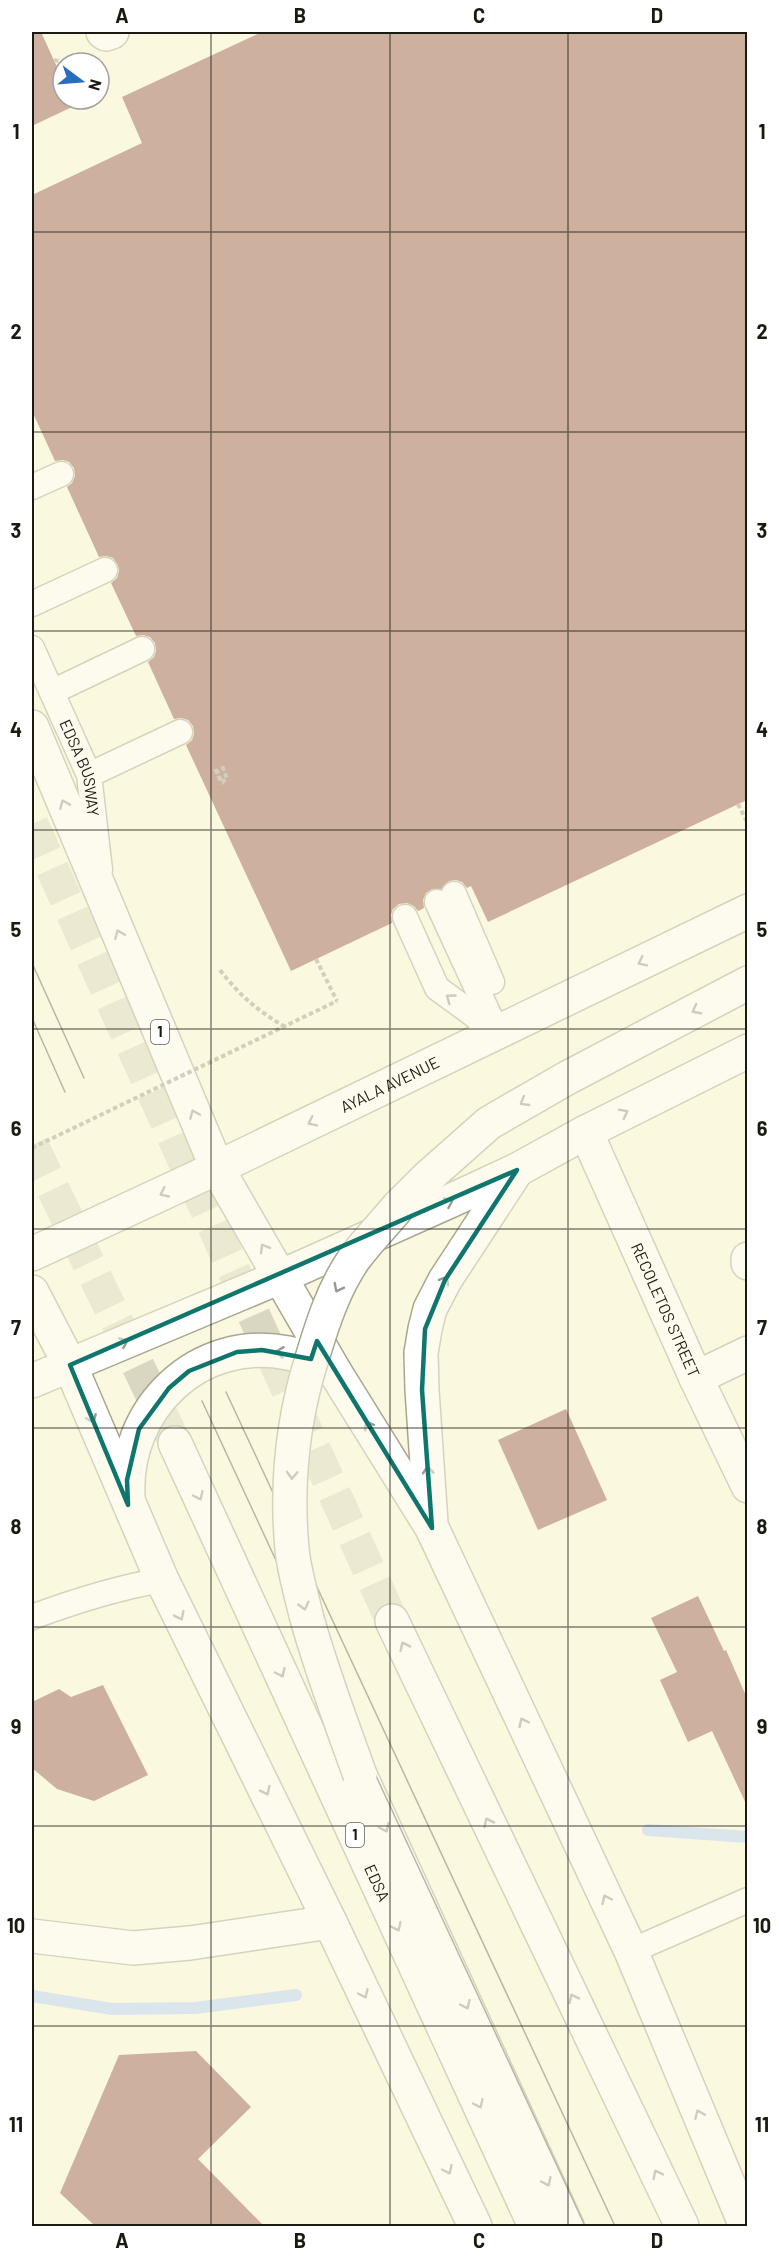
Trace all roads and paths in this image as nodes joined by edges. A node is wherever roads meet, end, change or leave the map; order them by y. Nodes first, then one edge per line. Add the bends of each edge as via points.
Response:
1 (61, 474) dead end
2 (32, 487) edge
3 (105, 570) dead end
4 (32, 604) edge
5 (32, 648) edge
6 (142, 649) dead end
7 (52, 692) junction
8 (32, 727) edge
9 (180, 732) dead end
10 (215, 770) dead end
11 (89, 775) junction
12 (223, 784) dead end
13 (738, 804) dead end
14 (747, 824) edge
15 (103, 896) junction
16 (445, 898) dead end
17 (747, 911) edge
18 (405, 917) dead end
19 (316, 959) dead end
20 (220, 970) dead end
21 (747, 983) edge
22 (285, 1027) junction
23 (504, 1029) junction
24 (747, 1051) edge
25 (586, 1132) junction
26 (32, 1148) edge
27 (217, 1168) junction
28 (517, 1170) junction
29 (32, 1254) edge
30 (280, 1277) junction
31 (32, 1292) edge
32 (747, 1353) edge
33 (70, 1365) junction
34 (335, 1372) junction
35 (696, 1378) junction
36 (32, 1381) edge
37 (175, 1443) tunnel mouth
38 (747, 1486) edge
39 (128, 1505) junction
40 (432, 1528) junction
41 (162, 1581) junction
42 (32, 1617) edge
43 (392, 1621) tunnel mouth
44 (747, 1900) edge
45 (330, 1922) junction
46 (32, 1936) edge
47 (631, 1952) junction
48 (475, 2226) edge
49 (535, 2226) edge
50 (567, 2226) edge
51 (682, 2226) edge
52 (746, 2226) edge

1 - 2 lane
3 - 4 lane
5 - 7 lane, EDSA BUSWAY
6 - 7 lane
7 - 11 lane, EDSA BUSWAY
15 -> 8 main road, 1
9 - 11 lane
10 - 12 path via 221,782 227,778 223,768 217,772 220,778
11 - 15 lane, EDSA BUSWAY
13 - 14 path
27 -> 15 main road, 1
16 - 23 lane
17 -> 23 main road, AYALA AVENUE
23 -> 18 lane via 437,988
19 - 22 path, bridge via 337,1001
20 - 22 path via 256,1009
21 -> 50 main road, bridge via 489,1123 428,1177 355,1259 336,1291 303,1387 296,1425 290,1495 292,1548 321,1669 360,1775
22 - 26 path, bridge
23 -> 27 main road, AYALA AVENUE
25 -> 24 main road
25 - 28 main road
25 - 35 main road, RECOLETOS STREET
27 -> 29 main road, AYALA AVENUE
30 -> 27 main road, 1
30 -> 28 main road
40 -> 28 main road via 422,1390 425,1329 445,1280
33 -> 30 main road
30 - 34 main road, 1
31 - 33 main road
32 - 35 main road
33 - 36 main road
33 -> 39 main road
34 -> 39 main road via 312,1359 262,1350 228,1355 189,1371 169,1388 139,1429 127,1480
40 -> 34 main road, 1
35 - 38 main road, RECOLETOS STREET
37 -> 49 main road, EDSA / 1
39 - 41 main road
47 -> 40 main road, 1
41 - 42 lane via 118,1588
41 -> 45 main road
51 -> 43 main road
44 - 47 lane
45 - 46 main road via 133,1948
45 -> 48 main road
52 -> 47 main road, 1

